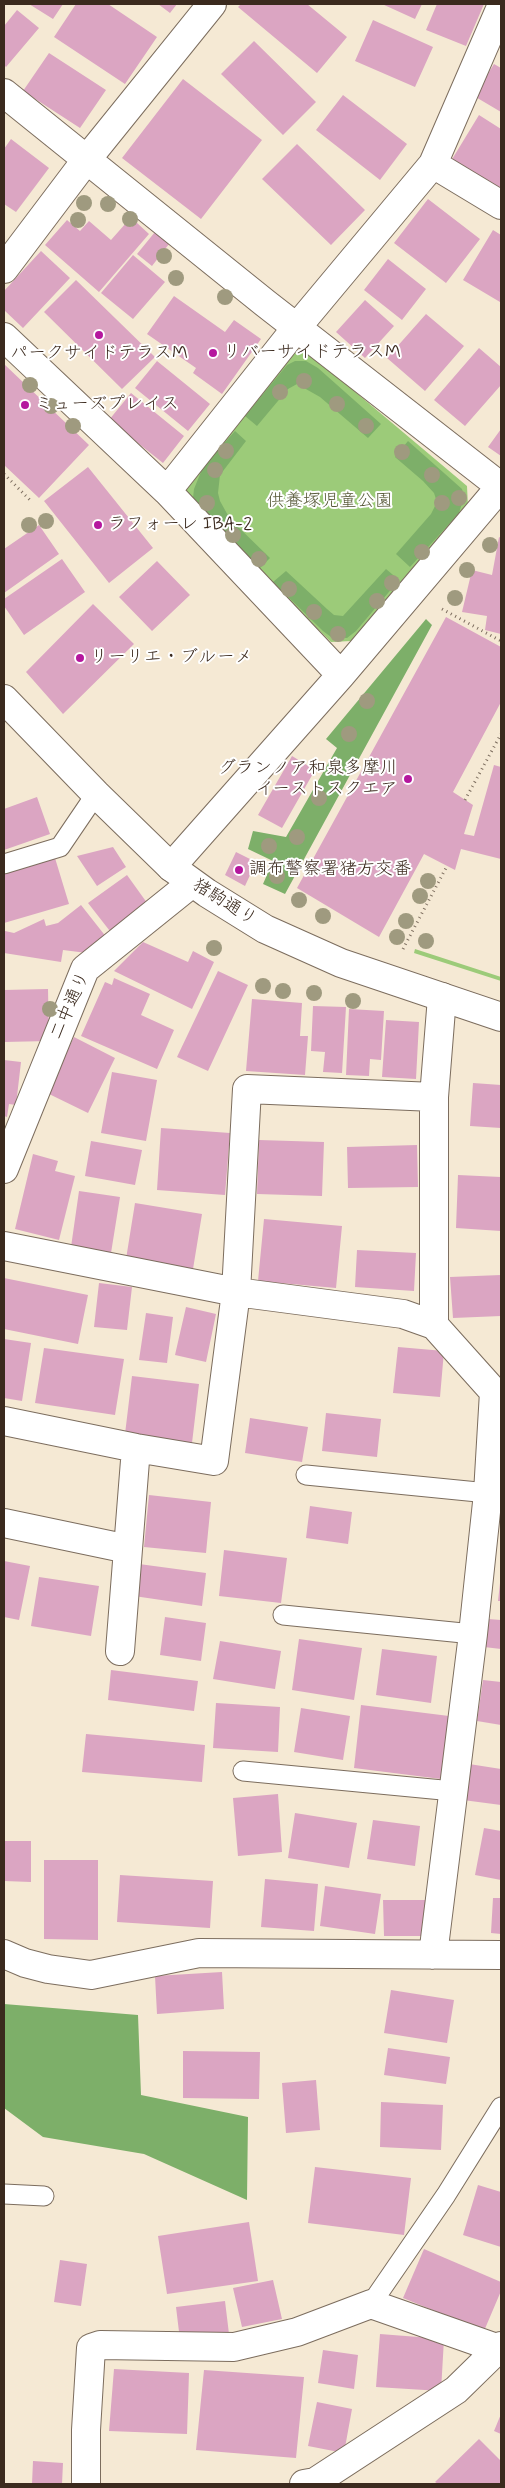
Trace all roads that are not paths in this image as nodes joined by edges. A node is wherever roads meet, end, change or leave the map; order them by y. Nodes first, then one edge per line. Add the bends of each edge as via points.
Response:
1 (212, 4) edge
2 (501, 7) edge
3 (4, 93) edge
4 (87, 159) junction
5 (433, 164) junction
6 (501, 205) edge
7 (4, 270) edge
8 (297, 327) junction
9 (4, 337) edge
10 (501, 486) edge
11 (166, 491) junction
12 (340, 675) junction
13 (6, 705) edge
14 (96, 794) junction
15 (4, 864) edge
16 (181, 875) junction
17 (442, 997) junction
18 (501, 1016) edge
19 (434, 1097) junction
20 (9, 1139) edge
21 (4, 1169) edge
22 (4, 1246) edge
23 (236, 1292) junction
24 (434, 1325) junction
25 (498, 1393) edge
26 (4, 1421) edge
27 (136, 1448) junction
28 (306, 1475) dead end
29 (488, 1493) junction
30 (4, 1523) edge
31 (128, 1549) junction
32 (284, 1615) dead end
33 (473, 1634) junction
34 (120, 1651) dead end
35 (243, 1771) dead end
36 (453, 1791) junction
37 (4, 1954) edge
38 (433, 1955) junction
39 (501, 1955) edge
40 (501, 2107) edge
41 (4, 2194) edge
42 (44, 2196) dead end
43 (372, 2304) junction
44 (500, 2348) edge
45 (86, 2484) edge
46 (304, 2484) edge

1 - 4 street
2 - 5 street
3 - 4 street
4 - 7 street
4 - 8 street
5 - 6 street
5 - 8 street
8 - 10 street
8 - 11 street
9 - 11 street
10 - 12 street, 二中通り
11 - 12 street
12 - 16 street, 二中通り
13 - 14 street, 猪駒通り
14 - 15 lane via 60,847
14 - 16 street, 猪駒通り
16 - 17 street, 猪駒通り via 265,928 341,964
16 - 20 street, 二中通り via 85,969
17 - 18 street, 猪駒通り
17 - 19 street
19 - 23 street via 248,1089
19 - 24 street
20 - 21 street, 二中通り
22 - 23 street
23 - 24 street via 403,1314
23 - 27 street via 214,1461
24 - 25 street
25 - 29 street
26 - 27 street
27 - 31 street
28 - 29 lane
29 - 33 street
30 - 31 street
31 - 34 street
32 - 33 lane
33 - 36 street
35 - 36 lane
36 - 38 street
37 - 38 street via 48,1969 91,1975 199,1953
38 - 39 street
40 - 43 lane
41 - 42 lane
43 - 44 street
43 - 45 street via 297,2332 234,2347 100,2345 91,2348
44 - 46 street via 456,2390 315,2482

